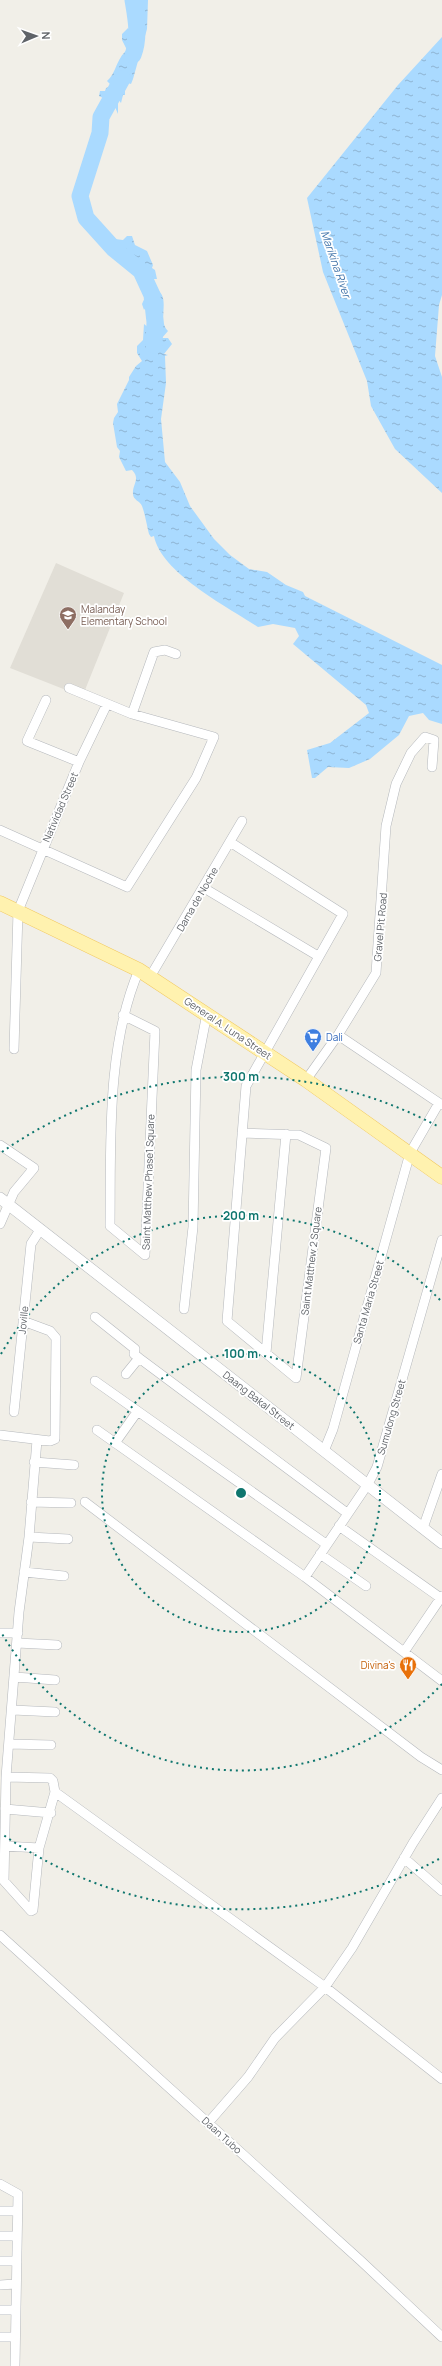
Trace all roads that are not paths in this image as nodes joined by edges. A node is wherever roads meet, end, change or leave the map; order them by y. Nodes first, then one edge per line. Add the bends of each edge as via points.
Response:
1 (176, 654) dead end
2 (69, 688) dead end
3 (46, 700) dead end
4 (106, 704) junction
5 (132, 714) junction
6 (79, 762) junction
7 (432, 767) dead end
8 (242, 821) dead end
9 (0, 830) edge
10 (230, 842) junction
11 (42, 850) junction
12 (204, 888) junction
13 (0, 903) edge
14 (18, 911) junction
15 (318, 956) junction
16 (145, 974) junction
17 (207, 1013) junction
18 (123, 1015) junction
19 (338, 1035) junction
20 (14, 1049) dead end
21 (265, 1053) junction
22 (306, 1080) junction
23 (440, 1104) edge
24 (242, 1133) junction
25 (286, 1134) junction
26 (0, 1145) edge
27 (410, 1152) junction
28 (442, 1177) edge
29 (4, 1201) edge
30 (0, 1224) edge
31 (40, 1230) junction
32 (442, 1240) edge
33 (184, 1309) dead end
34 (95, 1317) dead end
35 (23, 1321) junction
36 (266, 1353) junction
37 (139, 1358) junction
38 (126, 1374) dead end
39 (95, 1381) dead end
40 (14, 1412) dead end
41 (137, 1412) junction
42 (97, 1430) dead end
43 (0, 1435) edge
44 (37, 1440) junction
45 (115, 1443) junction
46 (324, 1451) junction
47 (34, 1462) junction
48 (74, 1465) dead end
49 (442, 1474) edge
50 (368, 1484) junction
51 (31, 1502) junction
52 (85, 1502) dead end
53 (71, 1503) dead end
54 (347, 1513) junction
55 (339, 1526) junction
56 (423, 1528) junction
57 (29, 1537) junction
58 (68, 1539) dead end
59 (442, 1543) edge
60 (326, 1544) junction
61 (320, 1554) junction
62 (24, 1572) junction
63 (64, 1576) dead end
64 (305, 1577) junction
65 (366, 1586) dead end
66 (442, 1598) edge
67 (0, 1633) edge
68 (18, 1633) junction
69 (17, 1644) junction
70 (57, 1645) dead end
71 (404, 1652) junction
72 (15, 1677) junction
73 (55, 1680) dead end
74 (442, 1681) edge
75 (13, 1710) junction
76 (55, 1712) dead end
77 (9, 1744) junction
78 (51, 1746) dead end
79 (442, 1770) edge
80 (6, 1777) junction
81 (55, 1792) junction
82 (442, 1798) edge
83 (5, 1810) junction
84 (51, 1813) junction
85 (4, 1846) junction
86 (39, 1848) junction
87 (404, 1858) junction
88 (442, 1891) edge
89 (0, 1934) edge
90 (325, 1987) junction
91 (442, 2079) edge
92 (208, 2123) junction
93 (0, 2184) edge
94 (0, 2211) edge
95 (17, 2211) junction
96 (0, 2236) edge
97 (17, 2236) junction
98 (0, 2261) edge
99 (16, 2261) junction
100 (15, 2284) junction
101 (0, 2285) edge
102 (0, 2310) edge
103 (15, 2310) junction
104 (0, 2337) edge
105 (15, 2337) junction
106 (442, 2337) edge
107 (15, 2366) edge

1 - 5 street via 165,650 154,652
2 - 4 street
3 - 6 street via 27,741
4 - 5 street
4 - 6 street, Natividad Street
5 - 11 street via 214,737 196,778 127,887
6 - 11 street, Natividad Street
7 - 19 street, Gravel Pit Road via 433,738 422,738 408,757 396,784 386,826 376,973
8 - 10 street, Dama de Noche
9 - 11 street
10 - 12 street, Dama de Noche
10 - 15 street, Saint Matthew 2 Square via 343,914
11 - 14 street, Natividad Street
12 - 15 street
12 - 16 street, Dama de Noche
13 - 14 main road, General A. Luna Street
14 - 16 main road, General A. Luna Street
14 - 20 street, Natividad Street
15 - 21 street, Saint Matthew 2 Square
16 - 17 main road, General A. Luna Street
16 - 18 street, Saint Matthew Phase1 Square
17 - 21 main road, General A. Luna Street
17 - 33 street via 196,1070 193,1227
18 - 18 street, Saint Matthew Phase1 Square via 111,1116 110,1226 145,1255 155,1031
19 - 22 street, Gravel Pit Road
19 - 23 street
21 - 22 main road, General A. Luna Street
21 - 24 street, Saint Matthew 2 Square via 246,1086
22 - 27 main road, General A. Luna Street
23 - 27 street, Santa Maria Street
24 - 25 street, Saint Matthew 2 Square
24 - 36 street, Saint Matthew 2 Square via 227,1321
25 - 36 street
25 - 36 street, Saint Matthew 2 Square via 299,1135 326,1148 296,1378
26 - 29 street via 34,1168
27 - 28 main road, General A. Luna Street
27 - 46 street, Santa Maria Street via 333,1429
29 - 30 street
29 - 31 street, Daang Bakal Street
31 - 35 street, Joville via 31,1244
31 - 46 street, Daang Bakal Street
32 - 50 street, Sumulong Street via 377,1467
34 - 37 street via 135,1349 134,1354
35 - 40 street, Joville
35 - 44 street via 50,1330 57,1343 55,1439
37 - 38 street
37 - 54 street
39 - 41 street
41 - 45 street
41 - 60 street
42 - 45 street
43 - 44 street
44 - 47 street
45 - 64 street
46 - 50 street, Daang Bakal Street
47 - 48 street
47 - 51 street
49 - 56 street
50 - 54 street, Sumulong Street
50 - 56 street, Daang Bakal Street
51 - 53 street
51 - 57 street
52 - 79 street via 421,1757
54 - 55 street, Sumulong Street
55 - 60 street, Sumulong Street
55 - 66 street
56 - 59 street, Daang Bakal Street
57 - 58 street
57 - 62 street
60 - 61 street, Sumulong Street
61 - 64 street, Sumulong Street
61 - 65 street
62 - 63 street
62 - 68 street
64 - 71 street
66 - 71 street
67 - 68 street
68 - 69 street
69 - 70 street
69 - 72 street
71 - 74 street
72 - 73 street
72 - 75 street
75 - 76 street
75 - 77 street
77 - 78 street
77 - 80 street
80 - 81 street via 50,1778
80 - 83 street
81 - 84 street
81 - 90 street
82 - 87 street
83 - 84 street
83 - 85 street
84 - 86 street
85 - 86 street
85 - 86 street via 4,1881 31,1911
87 - 88 street
87 - 90 street via 352,1948
89 - 92 street, Daan Tubo
90 - 91 street
90 - 92 street via 275,2038 248,2077
92 - 106 street, Daan Tubo
93 - 95 street via 18,2194
94 - 95 street
95 - 97 street
96 - 97 street
97 - 99 street
98 - 99 street
99 - 100 street
100 - 101 street
100 - 103 street
102 - 103 street
103 - 105 street
104 - 105 street
105 - 107 street

